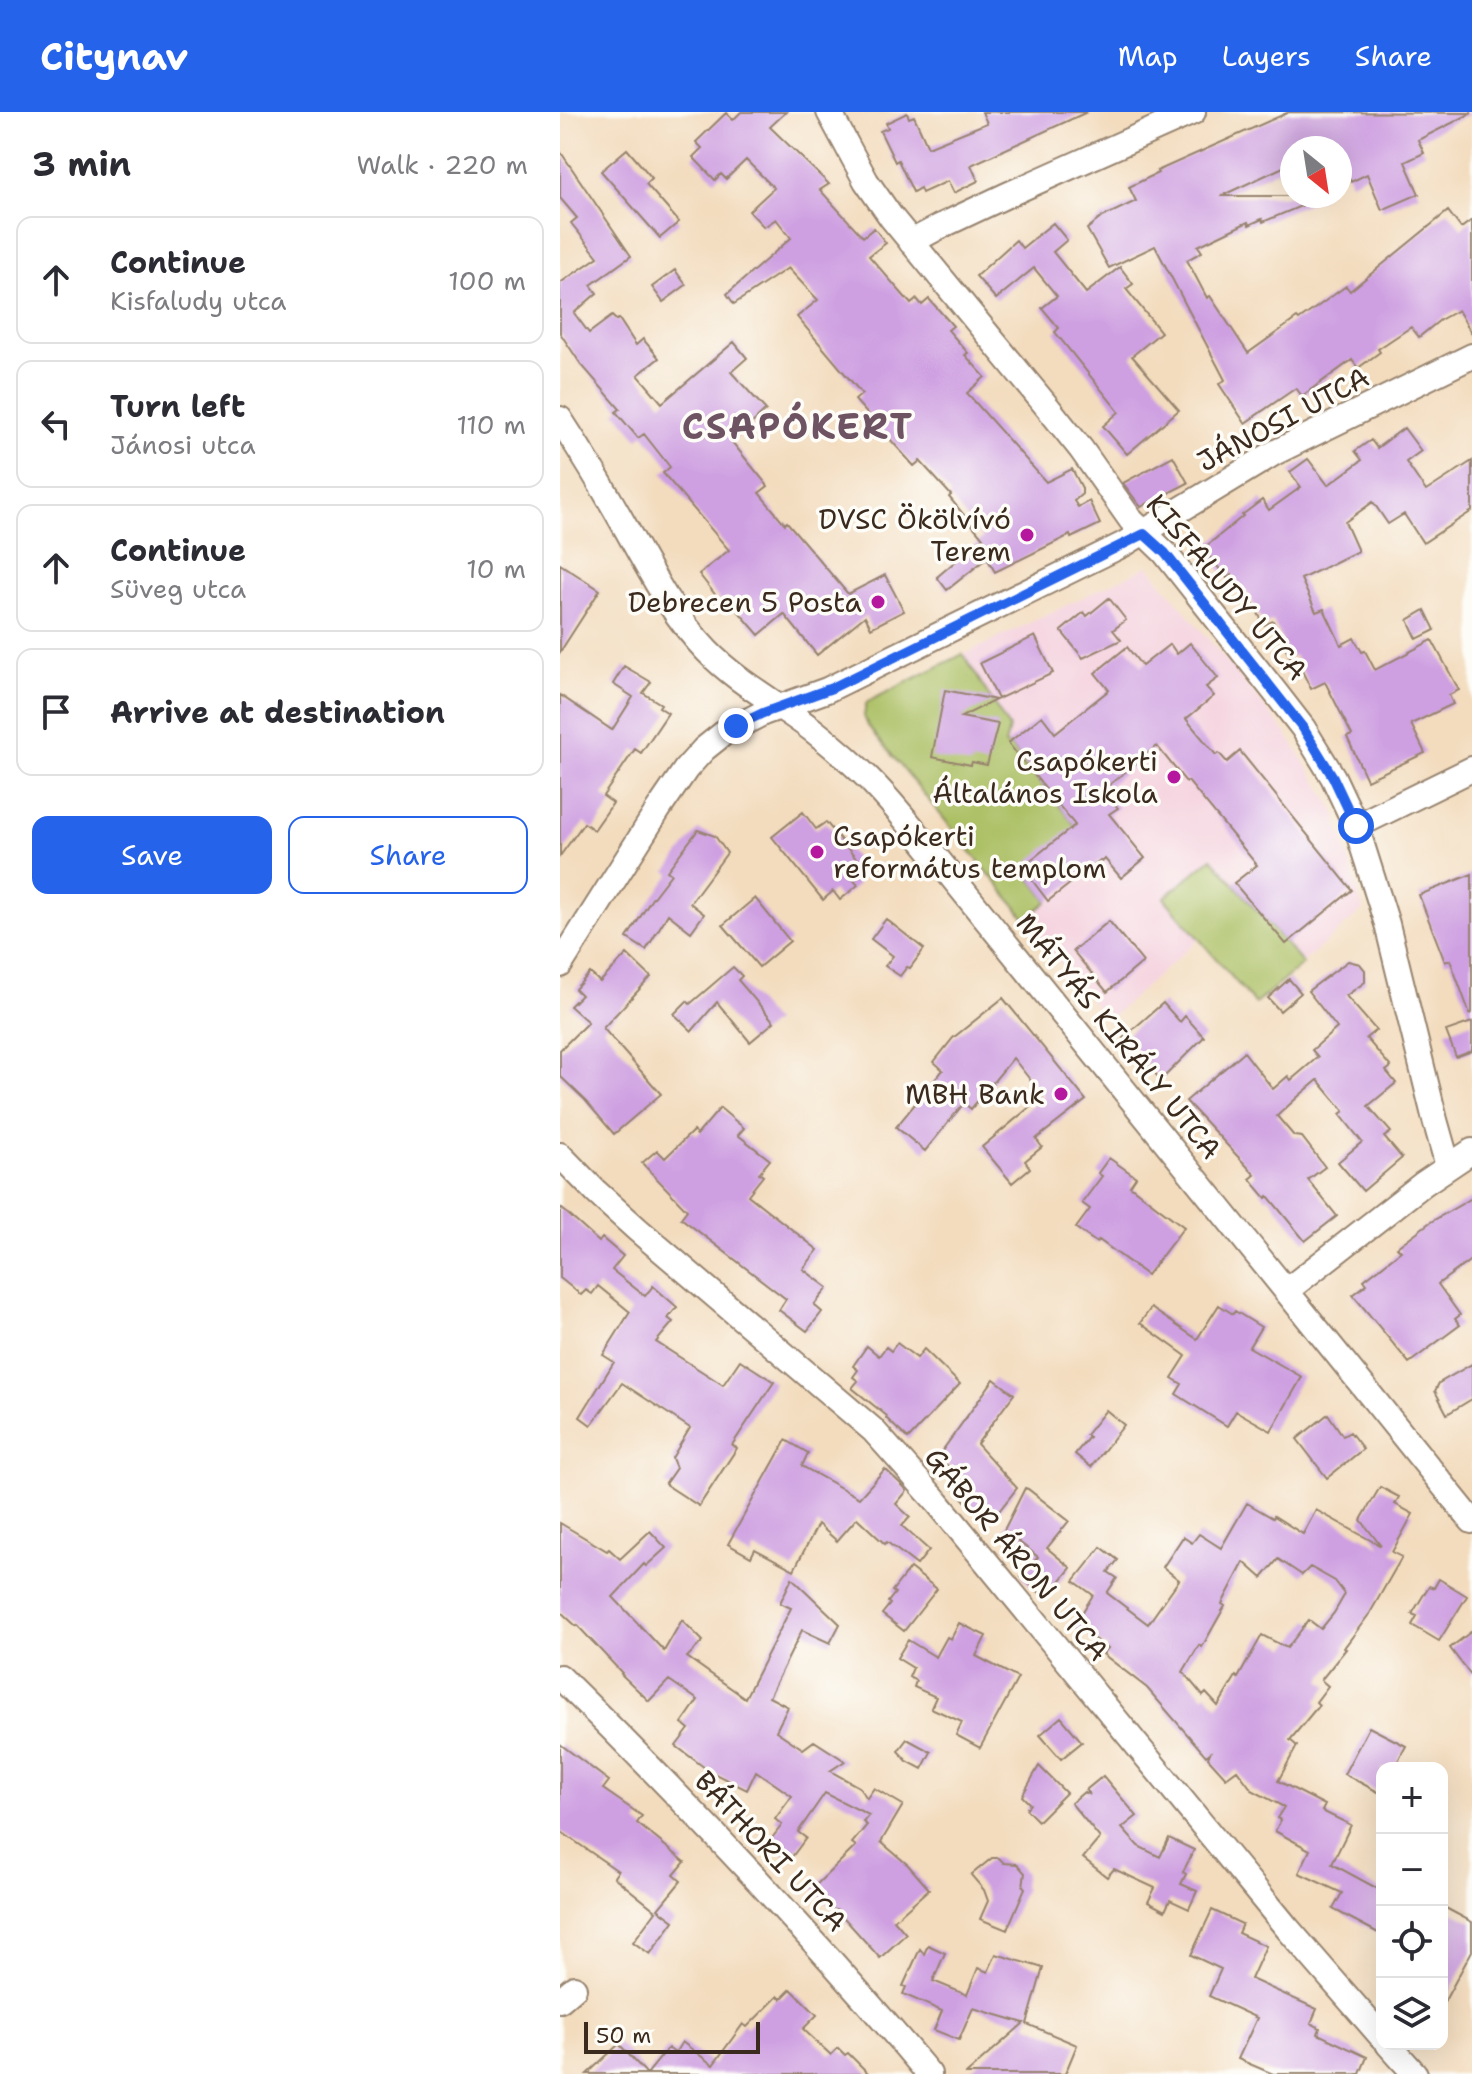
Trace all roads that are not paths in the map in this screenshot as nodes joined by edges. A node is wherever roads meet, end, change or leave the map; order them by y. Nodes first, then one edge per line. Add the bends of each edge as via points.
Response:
1 (829, 112) edge
2 (1193, 112) edge
3 (911, 242) junction
4 (1472, 356) edge
5 (560, 419) edge
6 (1144, 534) junction
7 (779, 708) junction
8 (1472, 769) edge
9 (1356, 826) junction
10 (560, 965) edge
11 (1472, 1151) edge
12 (560, 1155) edge
13 (1448, 1166) junction
14 (1286, 1291) junction
15 (1472, 1521) edge
16 (560, 1677) edge
17 (1376, 2030) edge
18 (1393, 2050) edge
19 (929, 2074) edge
20 (1415, 2074) edge

1 - 3 street, KISFALUDY UTCA via 866,181
2 - 3 street
3 - 6 street, KISFALUDY UTCA
4 - 6 street, JÁNOSI UTCA via 1274,453
5 - 7 street, MÁTYÁS KIRÁLY UTCA via 687,629 728,670
6 - 7 street, JÁNOSI UTCA via 832,688
6 - 9 street, KISFALUDY UTCA via 1165,553 1303,728
7 - 10 street, JÁNOSI UTCA via 724,733 695,759
7 - 14 street, MÁTYÁS KIRÁLY UTCA via 880,790
8 - 9 street
9 - 13 street, KISFALUDY UTCA via 1387,924
11 - 13 street
12 - 17 street, GÁBOR ÁRON UTCA via 638,1230 873,1430
13 - 14 street
14 - 15 street, MÁTYÁS KIRÁLY UTCA
16 - 19 street, BÁTHORI UTCA via 844,1974
18 - 20 street

